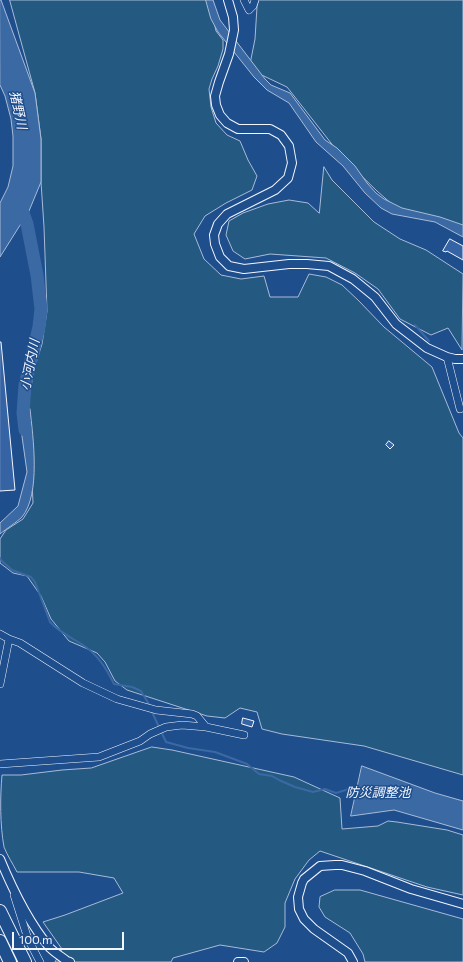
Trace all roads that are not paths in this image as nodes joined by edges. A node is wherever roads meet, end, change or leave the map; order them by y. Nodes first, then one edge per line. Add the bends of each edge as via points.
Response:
1 (228, 0) edge
2 (244, 0) edge
3 (255, 0) edge
4 (447, 357) junction
5 (463, 359) edge
6 (460, 409) dead end
7 (0, 634) edge
8 (9, 639) junction
9 (0, 684) edge
10 (206, 727) junction
11 (244, 735) dead end
12 (0, 764) edge
13 (0, 859) edge
14 (11, 885) junction
15 (463, 904) edge
16 (0, 911) edge
17 (0, 941) edge
18 (10, 962) edge
19 (25, 962) edge
20 (40, 962) edge
21 (70, 962) edge
22 (238, 962) edge
23 (244, 962) edge
24 (353, 962) edge

1 - 4 street via 234,33 215,96 220,116 238,129 270,129 281,135 289,146 292,163 288,178 275,190 226,214 218,224 214,235 220,257 229,266 244,269 289,264 329,266 353,279 375,297 396,324 427,348
2 - 3 street via 249,10
4 - 5 street
4 - 6 street
7 - 8 street
8 - 9 street
8 - 10 street via 20,643 83,683 117,699 156,710 192,714
10 - 11 street
10 - 12 street via 166,727 140,741 99,757
13 - 14 street
14 - 20 street via 28,939
14 - 21 street via 51,949
15 - 24 street via 411,889 365,871 342,865 320,866 304,879 298,897 299,909 314,929 348,953
16 - 19 highway
17 - 18 highway
22 - 23 street

